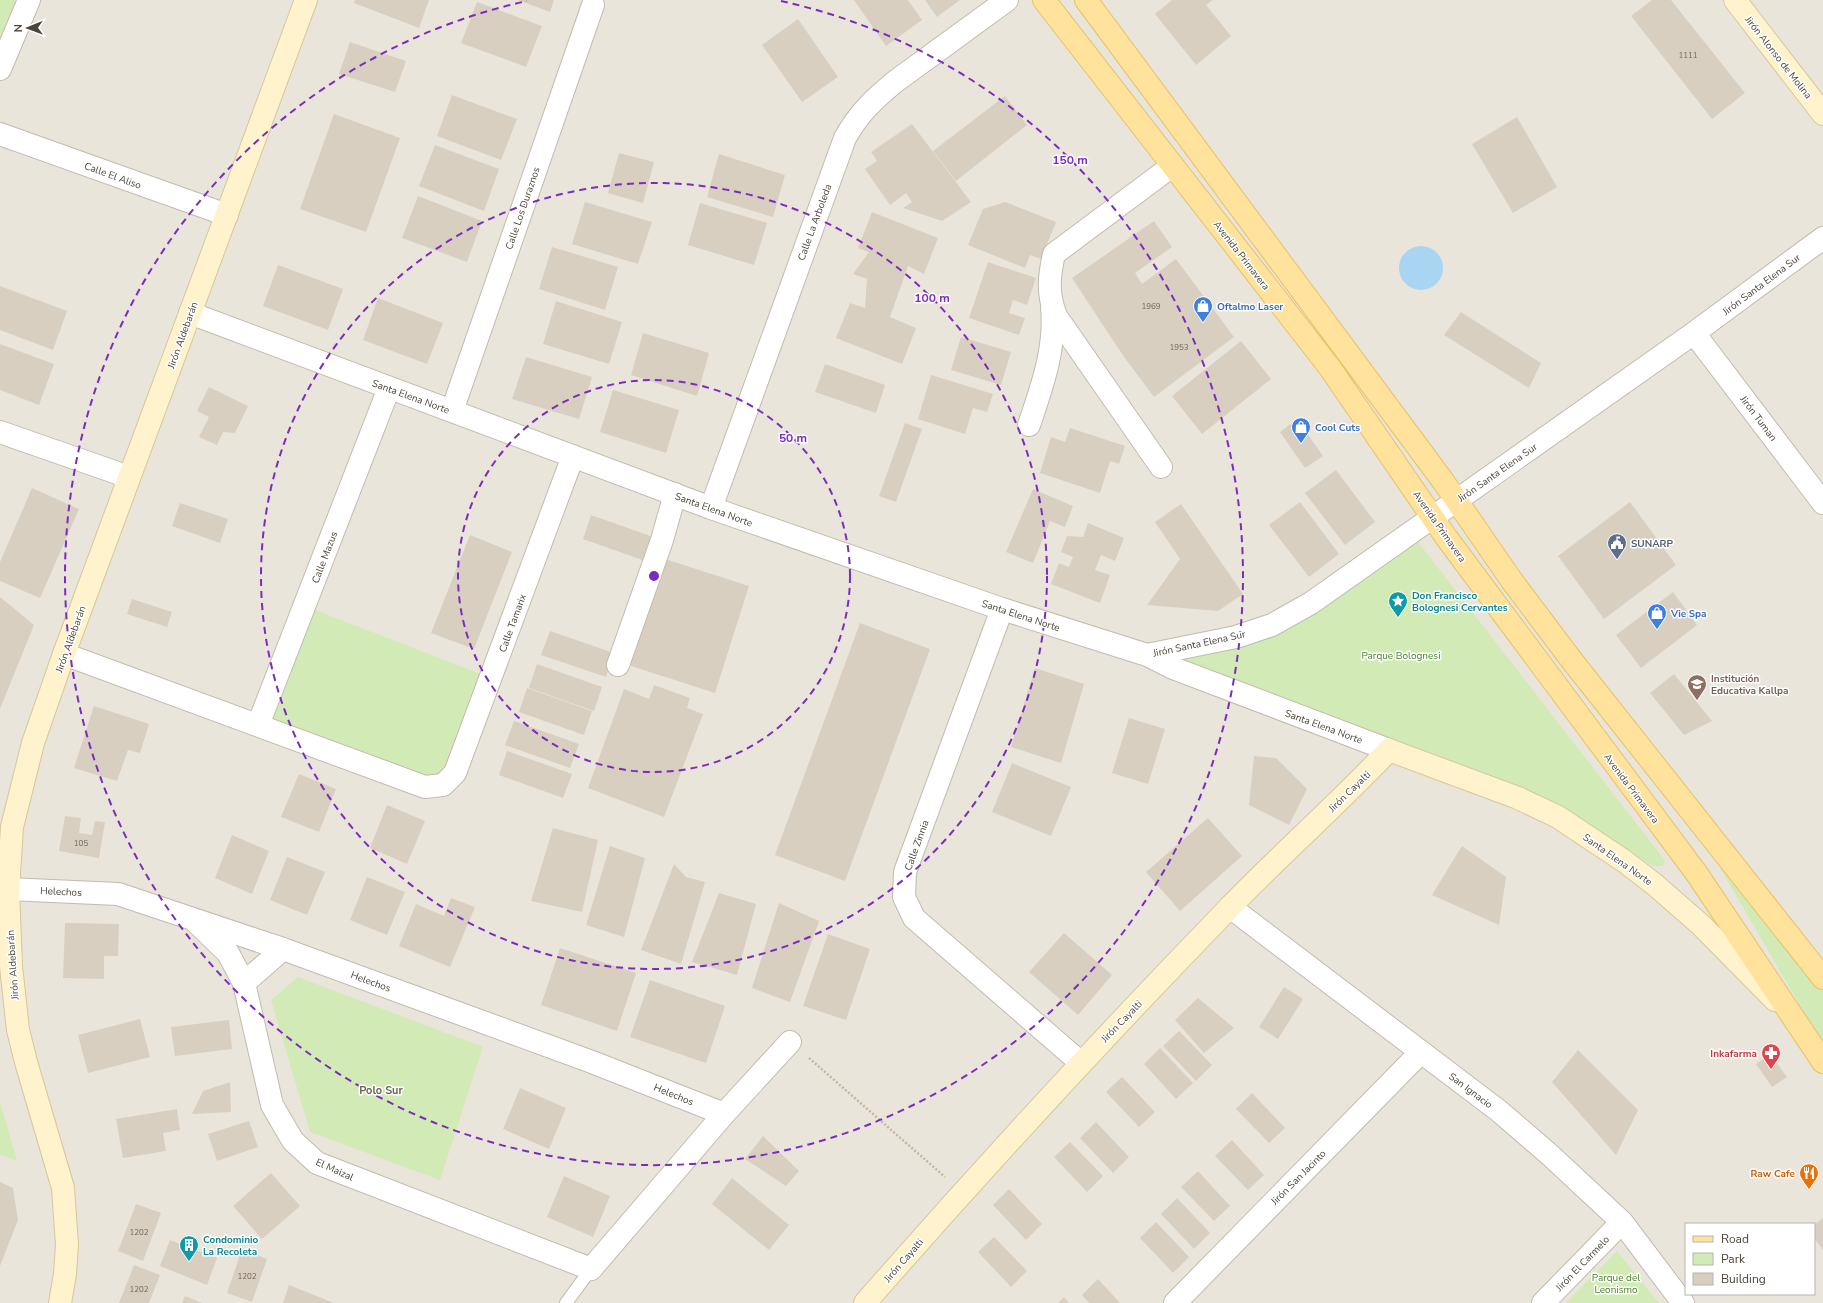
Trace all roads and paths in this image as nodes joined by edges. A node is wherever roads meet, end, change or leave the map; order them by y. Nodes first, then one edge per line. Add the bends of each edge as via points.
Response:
1 (29, 0) edge
2 (306, 0) edge
3 (1006, 0) edge
4 (1044, 0) edge
5 (1086, 0) edge
6 (1735, 0) edge
7 (593, 6) dead end
8 (0, 69) edge
9 (1823, 114) edge
10 (0, 134) edge
11 (1172, 166) junction
12 (227, 215) junction
13 (1823, 238) edge
14 (1051, 304) junction
15 (190, 313) junction
16 (1694, 333) junction
17 (389, 388) junction
18 (452, 411) junction
19 (1029, 425) dead end
20 (0, 432) edge
21 (573, 456) junction
22 (1162, 467) dead end
23 (129, 476) junction
24 (675, 494) junction
25 (1456, 501) junction
26 (1823, 503) edge
27 (711, 508) junction
28 (1433, 516) junction
29 (1002, 609) junction
30 (64, 654) junction
31 (1147, 655) junction
32 (618, 665) dead end
33 (258, 726) junction
34 (1390, 750) junction
35 (8, 889) junction
36 (1230, 907) junction
37 (195, 921) junction
38 (283, 949) junction
39 (1823, 978) edge
40 (244, 983) junction
41 (1792, 1017) junction
42 (790, 1042) joint
43 (1421, 1052) junction
44 (1823, 1062) edge
45 (1081, 1063) junction
46 (724, 1114) junction
47 (962, 1192) junction
48 (1622, 1222) junction
49 (591, 1269) junction
50 (60, 1303) edge
51 (566, 1303) edge
52 (865, 1303) edge
53 (1175, 1303) edge
54 (1543, 1303) edge
55 (1683, 1303) edge

1 - 8 street
2 - 12 street, Jirón Aldebarán
3 - 27 street, Calle La Arboleda via 879,95 864,109 845,138
4 - 11 main road, Avenida Primavera
5 - 25 main road
6 - 9 street, Jirón Alonso de Molina
7 - 18 street, Calle Los Duraznos
10 - 12 street, Calle El Aliso
11 - 14 street via 1054,254 1049,280
11 - 28 main road, Avenida Primavera via 1330,368
12 - 15 street, Jirón Aldebarán
13 - 16 street, Jirón Santa Elena Sur
14 - 19 street via 1052,346 1046,375
14 - 22 street via 1056,316
15 - 17 street, Santa Elena Norte
15 - 23 street, Jirón Aldebarán
16 - 25 street, Jirón Santa Elena Sur
16 - 26 street, Jirón Tuman
17 - 18 street, Santa Elena Norte
17 - 33 street, Calle Mazus
18 - 21 street, Santa Elena Norte
20 - 23 street
21 - 24 street, Santa Elena Norte
21 - 33 street, Calle Tamarix via 456,772 443,785 425,787
23 - 30 street, Jirón Aldebarán
24 - 27 street, Santa Elena Norte
24 - 32 street via 662,540
25 - 28 street, Jirón Santa Elena Sur
25 - 39 main road via 1573,662
27 - 29 street, Santa Elena Norte
28 - 31 street, Jirón Santa Elena Sur via 1311,603 1272,625 1213,642
28 - 41 main road, Avenida Primavera via 1446,537 1697,874
29 - 31 street, Santa Elena Norte
29 - 45 street, Calle Zinnia via 905,872 904,897 914,918
30 - 33 street
30 - 35 street, Jirón Aldebarán via 33,743 12,827
31 - 34 street, Santa Elena Norte via 1173,668
34 - 36 street, Jirón Cayalti
34 - 41 street, Santa Elena Norte via 1518,798 1558,817 1654,884 1701,925
35 - 37 street, Helechos via 118,894
35 - 50 street, Jirón Aldebarán via 11,966 18,1030 63,1188 67,1245 66,1274
36 - 43 street, San Ignacio
36 - 45 street, Jirón Cayalti
37 - 38 street, Helechos
37 - 40 street, El Maizal via 228,953
38 - 40 street
38 - 46 street, Helechos via 592,1062
40 - 49 street, El Maizal via 272,1105 293,1141 317,1163
41 - 44 main road, Avenida Primavera
42 - 46 street
42 - 47 path
43 - 48 street, San Ignacio via 1499,1111
43 - 53 street, Jirón San Jacinto
45 - 47 street, Jirón Cayalti
46 - 49 street
47 - 52 street, Jirón Cayalti
48 - 54 street, Jirón El Carmelo
48 - 55 street, San Ignacio
49 - 51 lane

